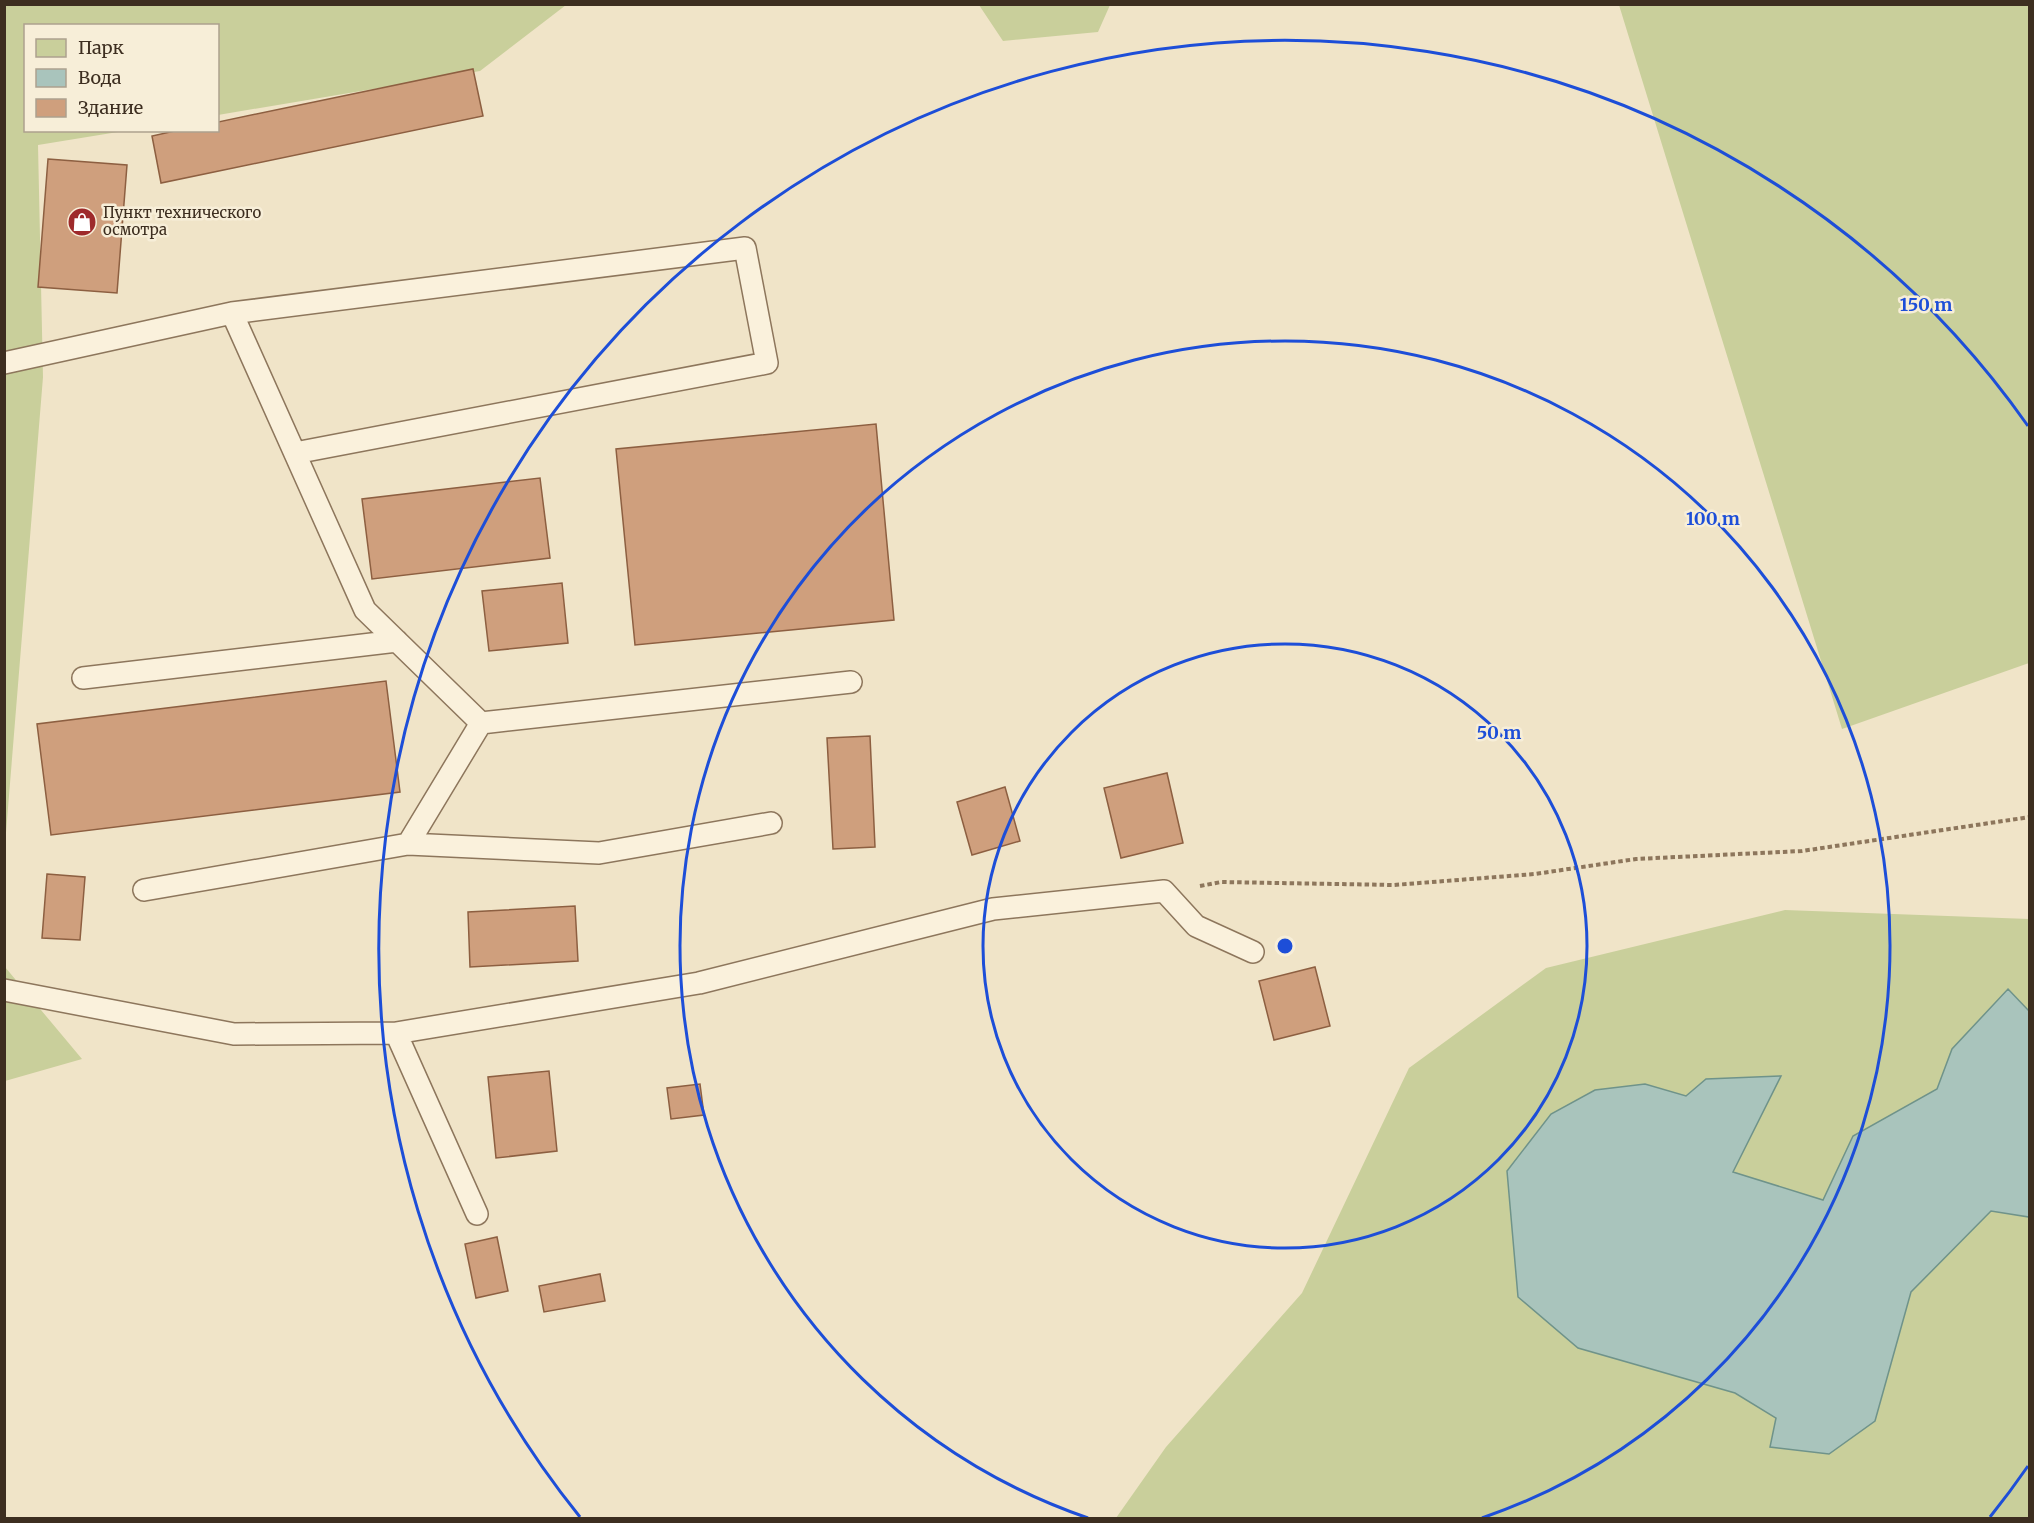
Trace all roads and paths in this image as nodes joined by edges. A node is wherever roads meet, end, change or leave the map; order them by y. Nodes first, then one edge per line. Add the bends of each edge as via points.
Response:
1 (232, 313) junction
2 (4, 363) edge
3 (295, 453) junction
4 (397, 641) junction
5 (83, 678) dead end
6 (851, 682) dead end
7 (481, 723) junction
8 (2030, 816) edge
9 (771, 823) dead end
10 (408, 844) junction
11 (144, 891) dead end
12 (1164, 891) junction
13 (1253, 952) dead end
14 (4, 990) edge
15 (396, 1033) junction
16 (477, 1214) dead end

1 - 2 lane
1 - 3 lane
1 - 3 lane via 745,248 767,363
3 - 4 lane via 365,610
4 - 5 lane
4 - 7 lane
6 - 7 lane
7 - 10 lane
8 - 12 path via 1802,851 1636,859 1535,874 1394,885 1221,882
9 - 10 lane via 598,854
10 - 11 lane
12 - 13 lane via 1196,926
12 - 15 lane via 993,909 699,983
14 - 15 lane via 234,1034
15 - 16 lane

